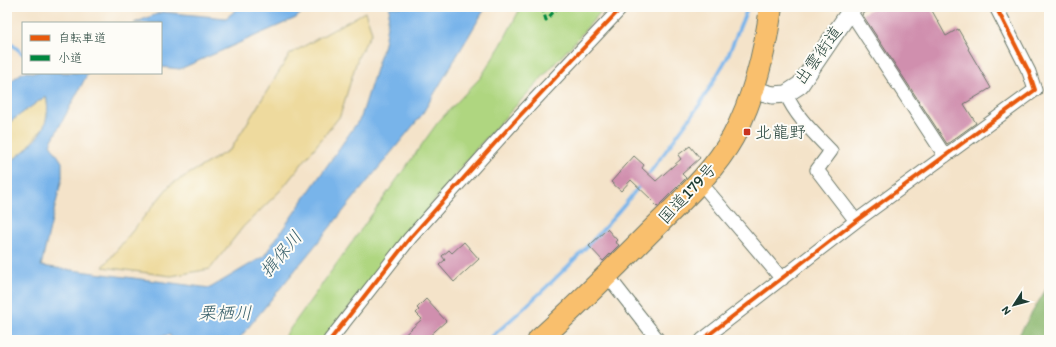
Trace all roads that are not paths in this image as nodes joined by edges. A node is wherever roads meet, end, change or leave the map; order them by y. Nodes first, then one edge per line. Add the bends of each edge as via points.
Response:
1 (622, 7) edge
2 (771, 7) edge
3 (996, 7) edge
4 (851, 9) edge
5 (754, 90) junction
6 (786, 94) junction
7 (945, 156) junction
8 (700, 182) junction
9 (856, 221) junction
10 (607, 275) junction
11 (782, 279) junction
12 (330, 340) edge
13 (539, 340) edge
14 (658, 340) edge
15 (702, 340) edge

1 - 12 street via 518,117 410,238
2 - 5 highway, 国道179号 via 764,53
3 - 7 street via 1029,72 1035,90
4 - 6 street, 出雲街道 via 800,84
4 - 7 street
5 - 6 street, 出雲街道 via 773,95
5 - 8 highway, 国道179号 via 727,148
6 - 9 street via 802,121 831,151 817,170
7 - 9 street
8 - 10 highway, 国道179号
8 - 11 street
9 - 11 street
10 - 13 highway, 国道179号
10 - 14 street
11 - 15 street

